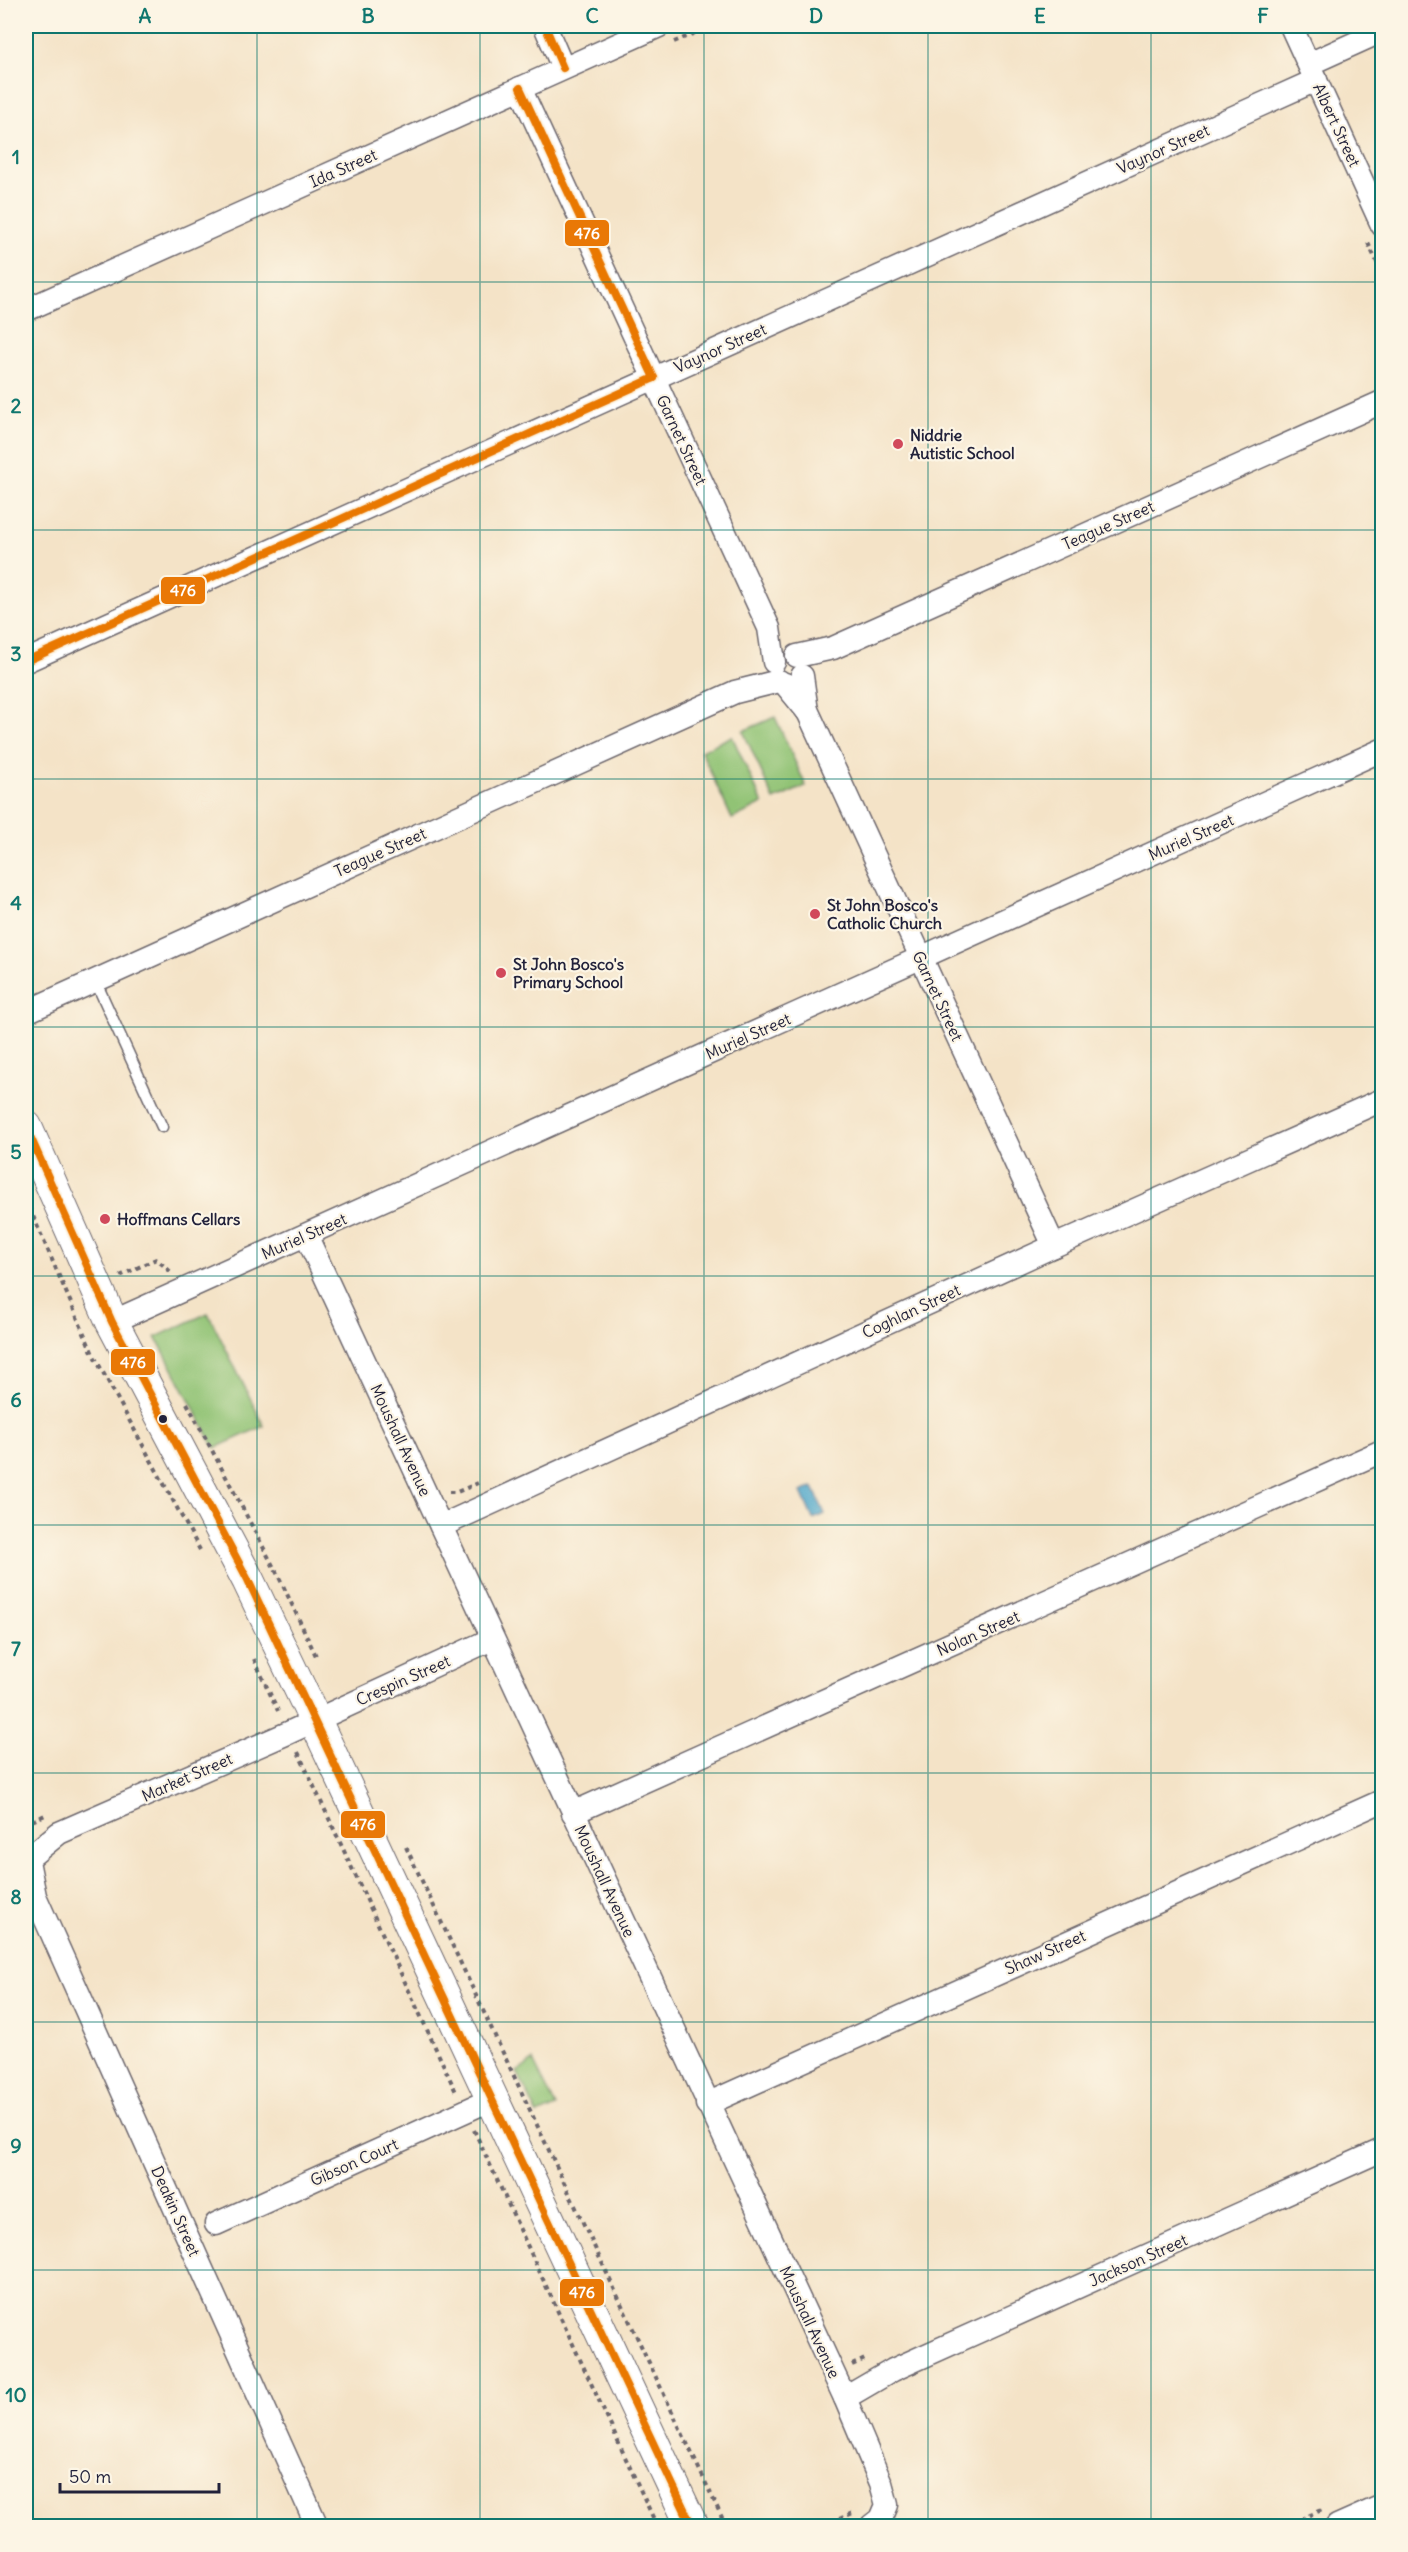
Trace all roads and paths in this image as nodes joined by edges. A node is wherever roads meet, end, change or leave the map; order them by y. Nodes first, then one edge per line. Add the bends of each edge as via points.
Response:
1 (545, 26) edge
2 (659, 26) edge
3 (1291, 26) edge
4 (1383, 31) edge
5 (563, 68) junction
6 (1312, 72) junction
7 (520, 88) junction
8 (1383, 225) edge
9 (26, 310) edge
10 (654, 378) junction
11 (1383, 402) edge
12 (26, 661) edge
13 (788, 669) junction
14 (1383, 750) edge
15 (921, 959) junction
16 (95, 980) junction
17 (26, 1012) edge
18 (1383, 1100) edge
19 (26, 1127) edge
20 (162, 1127) dead end
21 (26, 1200) edge
22 (306, 1235) junction
23 (1054, 1246) junction
24 (112, 1322) junction
25 (1383, 1451) edge
26 (479, 1482) dead end
27 (446, 1492) dead end
28 (441, 1526) junction
29 (204, 1557) dead end
30 (492, 1639) junction
31 (251, 1651) dead end
32 (279, 1711) dead end
33 (315, 1720) junction
34 (296, 1750) dead end
35 (1383, 1801) edge
36 (573, 1813) junction
37 (27, 1851) edge
38 (30, 1891) edge
39 (707, 2104) junction
40 (472, 2109) junction
41 (464, 2136) dead end
42 (1383, 2150) edge
43 (216, 2224) dead end
44 (842, 2392) junction
45 (1383, 2506) edge
46 (317, 2526) edge
47 (657, 2526) edge
48 (692, 2526) edge
49 (872, 2526) edge
50 (1337, 2526) edge

1 - 5 street
2 - 5 street, Ida Street
3 - 6 street, Albert Street
4 - 6 street, Vaynor Street
5 - 7 street, Ida Street
6 - 8 street, Albert Street
6 - 10 street, Vaynor Street
7 - 9 street, Ida Street
7 - 10 street, Garnet Street
10 - 12 street, Vaynor Street
10 - 13 street, Garnet Street
11 - 13 street, Teague Street
13 - 15 street, Garnet Street
13 - 16 street, Teague Street
14 - 15 street, Muriel Street
15 - 22 street, Muriel Street
15 - 23 street, Garnet Street
16 - 17 street, Teague Street
16 - 20 lane
18 - 23 street, Coghlan Street
19 - 24 main road
21 - 29 path via 93,1354
22 - 24 street, Muriel Street
22 - 28 street, Moushall Avenue
23 - 28 street, Coghlan Street
24 - 33 main road via 248,1580
25 - 36 street, Nolan Street
26 - 27 path via 457,1492
28 - 30 street, Moushall Avenue
30 - 33 street, Crespin Street
30 - 36 street, Moushall Avenue
31 - 32 path
33 - 37 street, Market Street via 59,1833
33 - 40 main road
34 - 40 path
35 - 39 street, Shaw Street
36 - 39 street, Moushall Avenue
37 - 38 street, Deakin Street
38 - 46 street, Deakin Street
39 - 44 street, Moushall Avenue
40 - 41 path
40 - 43 street, Gibson Court
40 - 47 path
40 - 48 main road
42 - 44 street, Jackson Street
44 - 49 street, Moushall Avenue via 887,2505 881,2519
45 - 50 street

